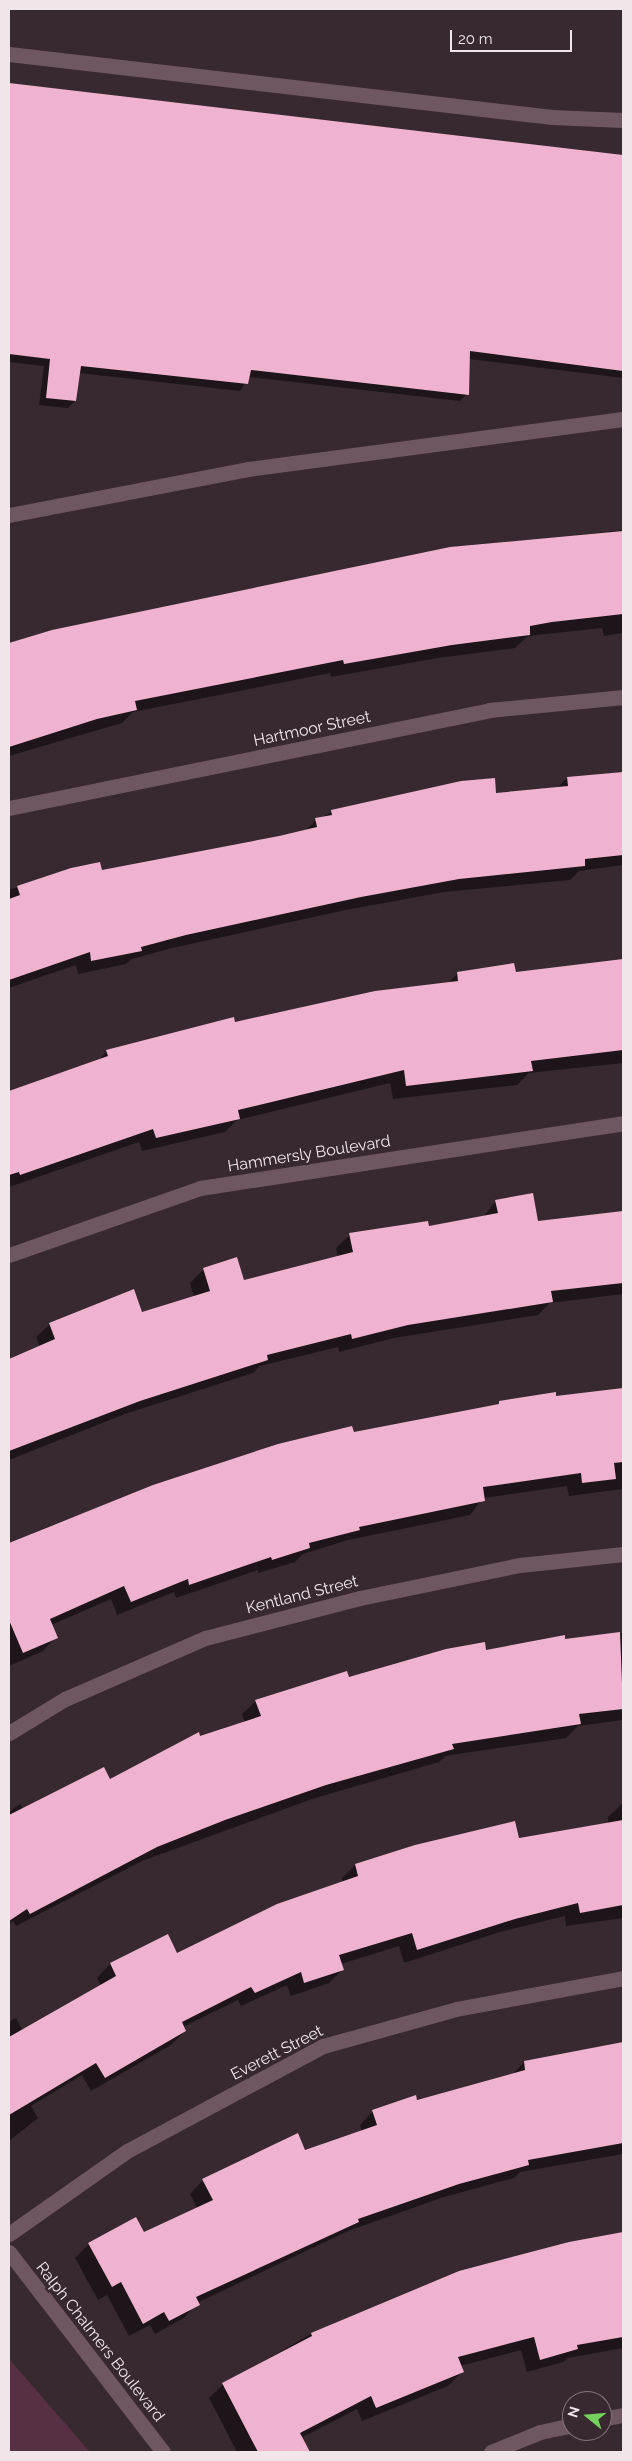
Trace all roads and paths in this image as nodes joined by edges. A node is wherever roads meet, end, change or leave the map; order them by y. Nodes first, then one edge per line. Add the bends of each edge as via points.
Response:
1 (9, 54) edge
2 (623, 120) edge
3 (623, 419) edge
4 (9, 515) edge
5 (623, 697) edge
6 (9, 808) edge
7 (623, 1123) edge
8 (9, 1255) edge
9 (623, 1554) edge
10 (9, 1733) edge
11 (623, 1978) edge
12 (9, 2234) edge
13 (9, 2252) edge
14 (562, 2427) edge
15 (163, 2452) edge
16 (491, 2452) edge

1 - 2 street via 552,117
3 - 4 street via 248,469
5 - 6 street, Hartmoor Street via 489,710
7 - 8 street, Hammersly Boulevard via 200,1188
9 - 10 street, Kentland Street via 520,1565 360,1598 205,1638 66,1699
11 - 12 street, Everett Street via 456,2009 323,2046 127,2151
13 - 15 street, Ralph Chalmers Boulevard
14 - 16 street via 540,2432

